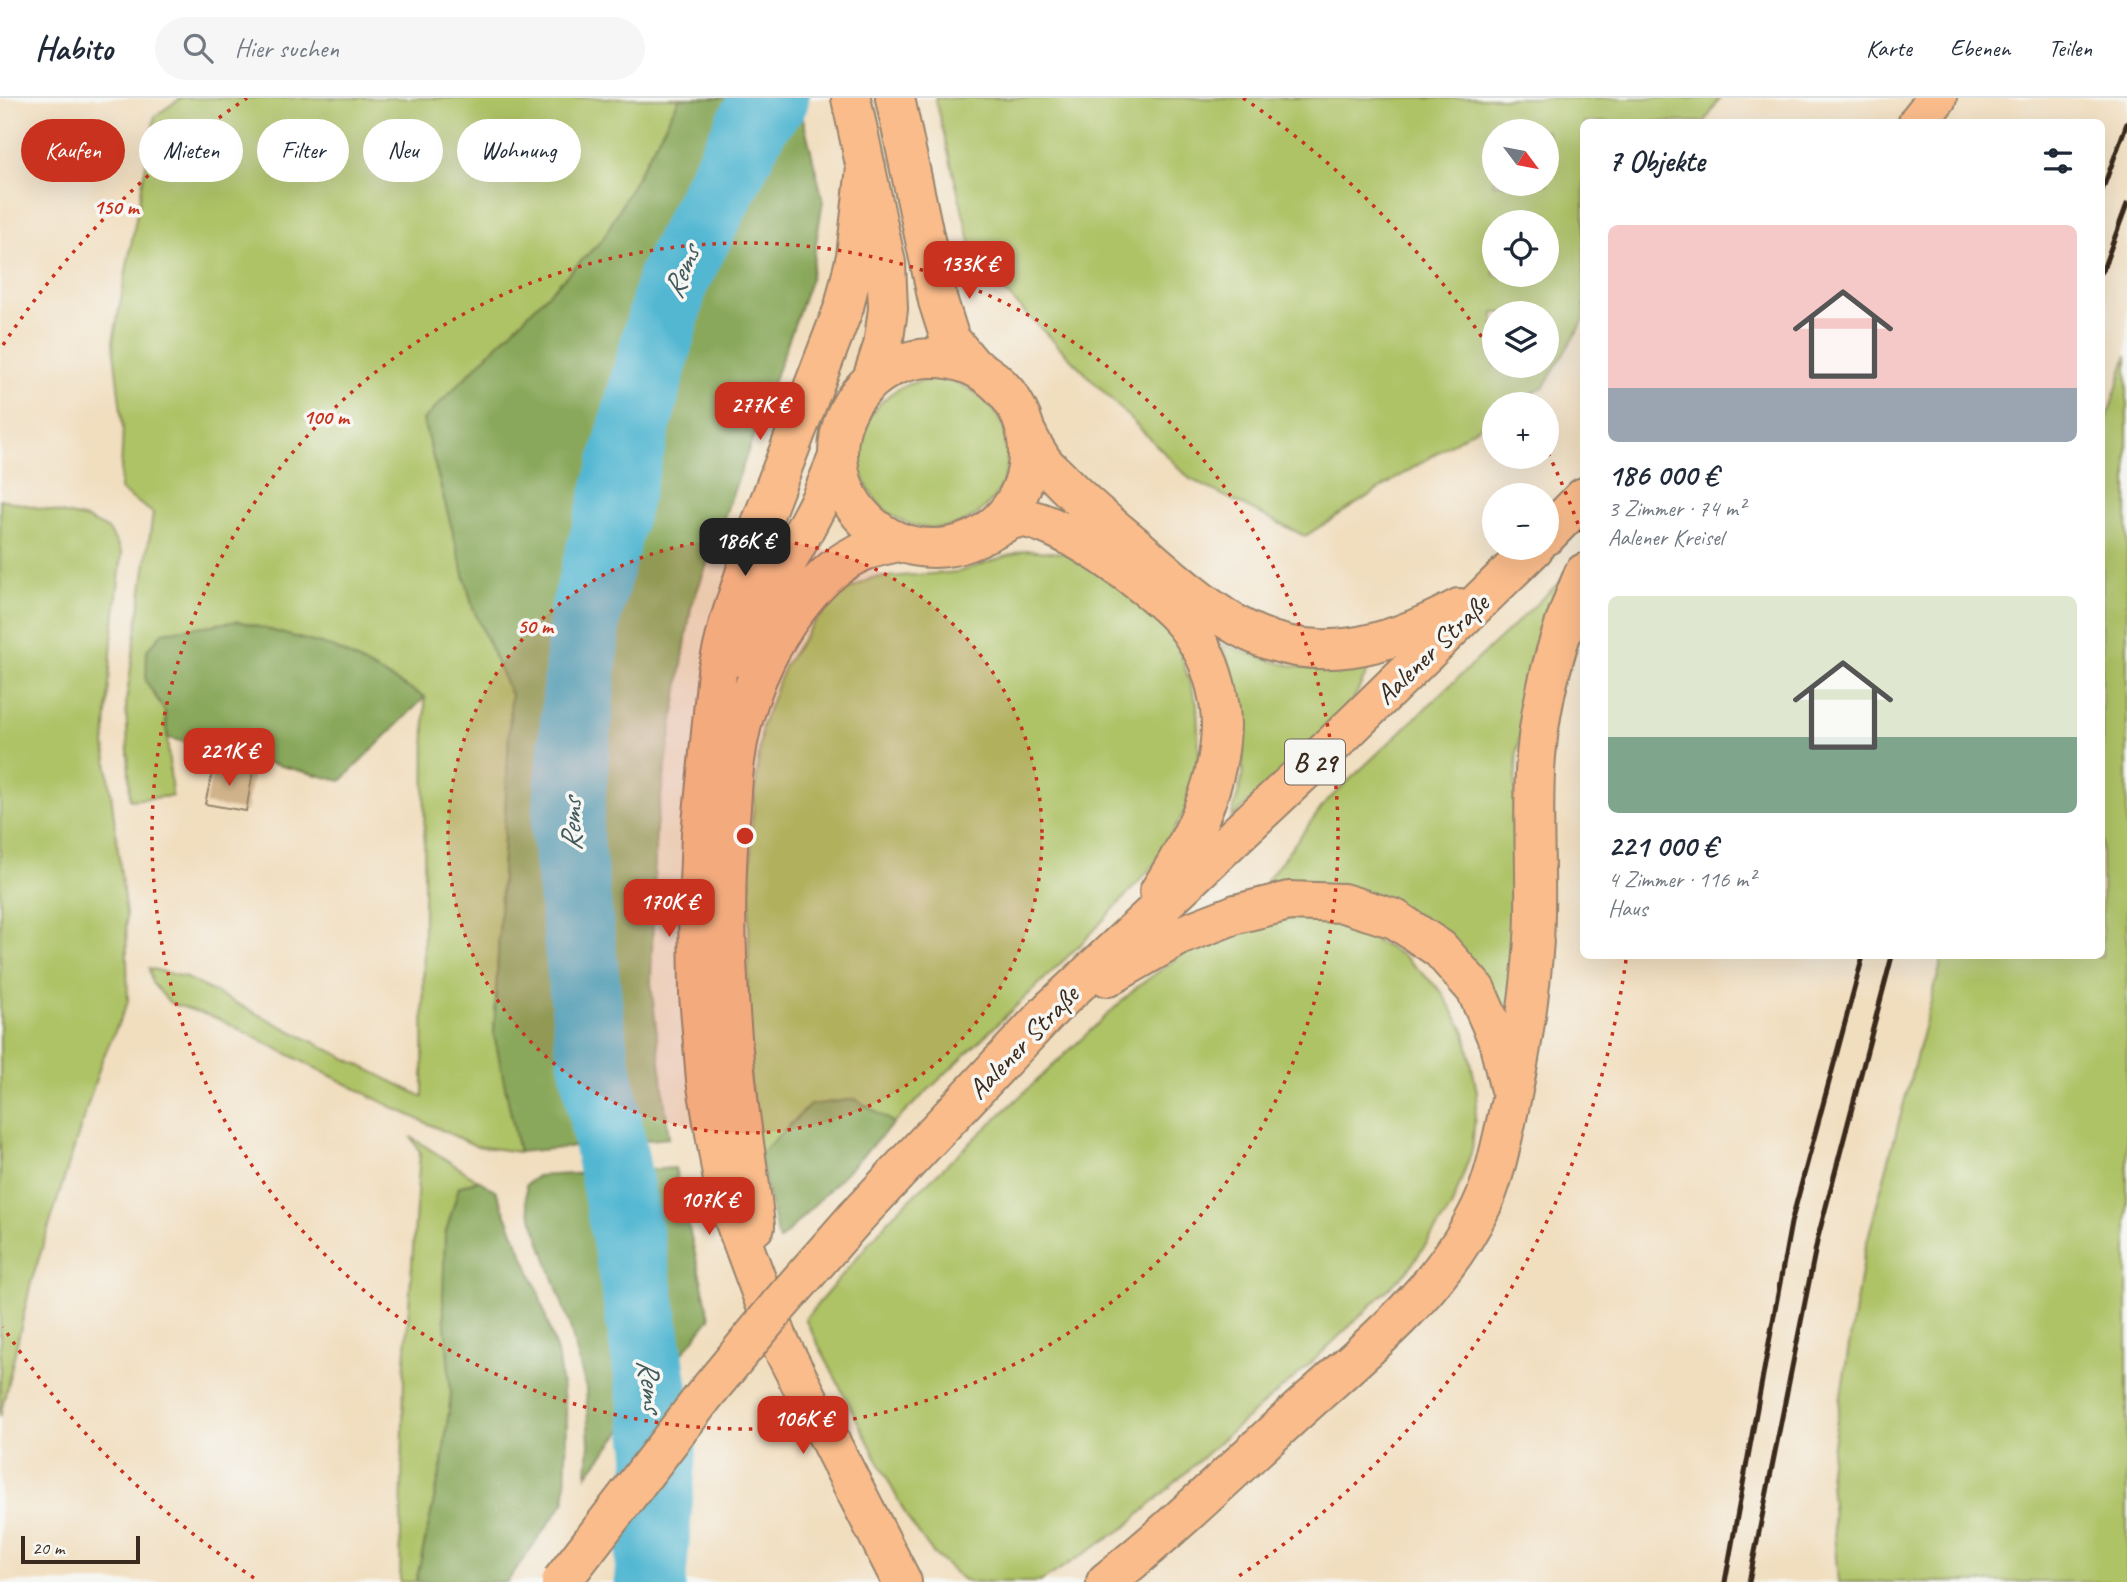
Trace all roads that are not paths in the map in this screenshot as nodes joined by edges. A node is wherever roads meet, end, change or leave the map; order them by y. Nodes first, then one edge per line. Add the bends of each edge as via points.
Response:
1 (1937, 98) edge
2 (897, 104) edge
3 (854, 110) edge
4 (1920, 119) edge
5 (866, 167) junction
6 (971, 364) junction
7 (872, 379) junction
8 (1027, 434) junction
9 (838, 457) junction
10 (1580, 501) edge
11 (1559, 523) edge
12 (985, 533) junction
13 (898, 542) junction
14 (1522, 560) edge
15 (1580, 582) edge
16 (1495, 588) junction
17 (713, 724) junction
18 (1133, 934) junction
19 (1051, 1009) junction
20 (1512, 1097) junction
21 (764, 1303) junction
22 (561, 1582) edge
23 (902, 1582) edge
24 (1106, 1582) edge

1 - 4 main road
2 - 6 main road via 937,301 950,339
3 - 5 main road
5 - 7 main road via 886,263 888,309
5 - 17 main road via 851,283 744,574 718,672
6 - 7 main road via 920,358 895,365
6 - 8 main road via 997,381 1010,397
7 - 9 main road via 853,401 841,428
8 - 12 main road via 1028,464 1020,493 1006,516
8 - 16 main road via 1041,459 1079,498 1204,603 1264,639 1312,650 1360,647 1428,625
9 - 13 main road via 848,497 859,514
9 - 17 main road via 751,631
10 - 11 main road
12 - 13 main road via 963,544 939,548
12 - 18 main road via 1018,518 1051,526 1094,549 1181,618 1202,650 1214,682 1221,723 1207,800 1175,868
13 - 21 main road via 861,552 831,572 790,617 761,671 735,759 726,922 730,1018
14 - 16 main road, Aalener Straße / B 29
15 - 20 main road via 1545,694 1536,754 1534,939
16 - 18 main road, Aalener Straße / B 29
17 - 21 main road via 698,910 706,1080 726,1198
18 - 19 main road, Aalener Straße / B 29
19 - 20 main road via 1180,936 1236,914 1289,901 1343,903 1395,919 1440,949 1476,990 1498,1040
19 - 22 main road, Aalener Straße / B 29, bridge via 857,1216 704,1396
20 - 24 main road via 1482,1205 1432,1284
21 - 23 main road

